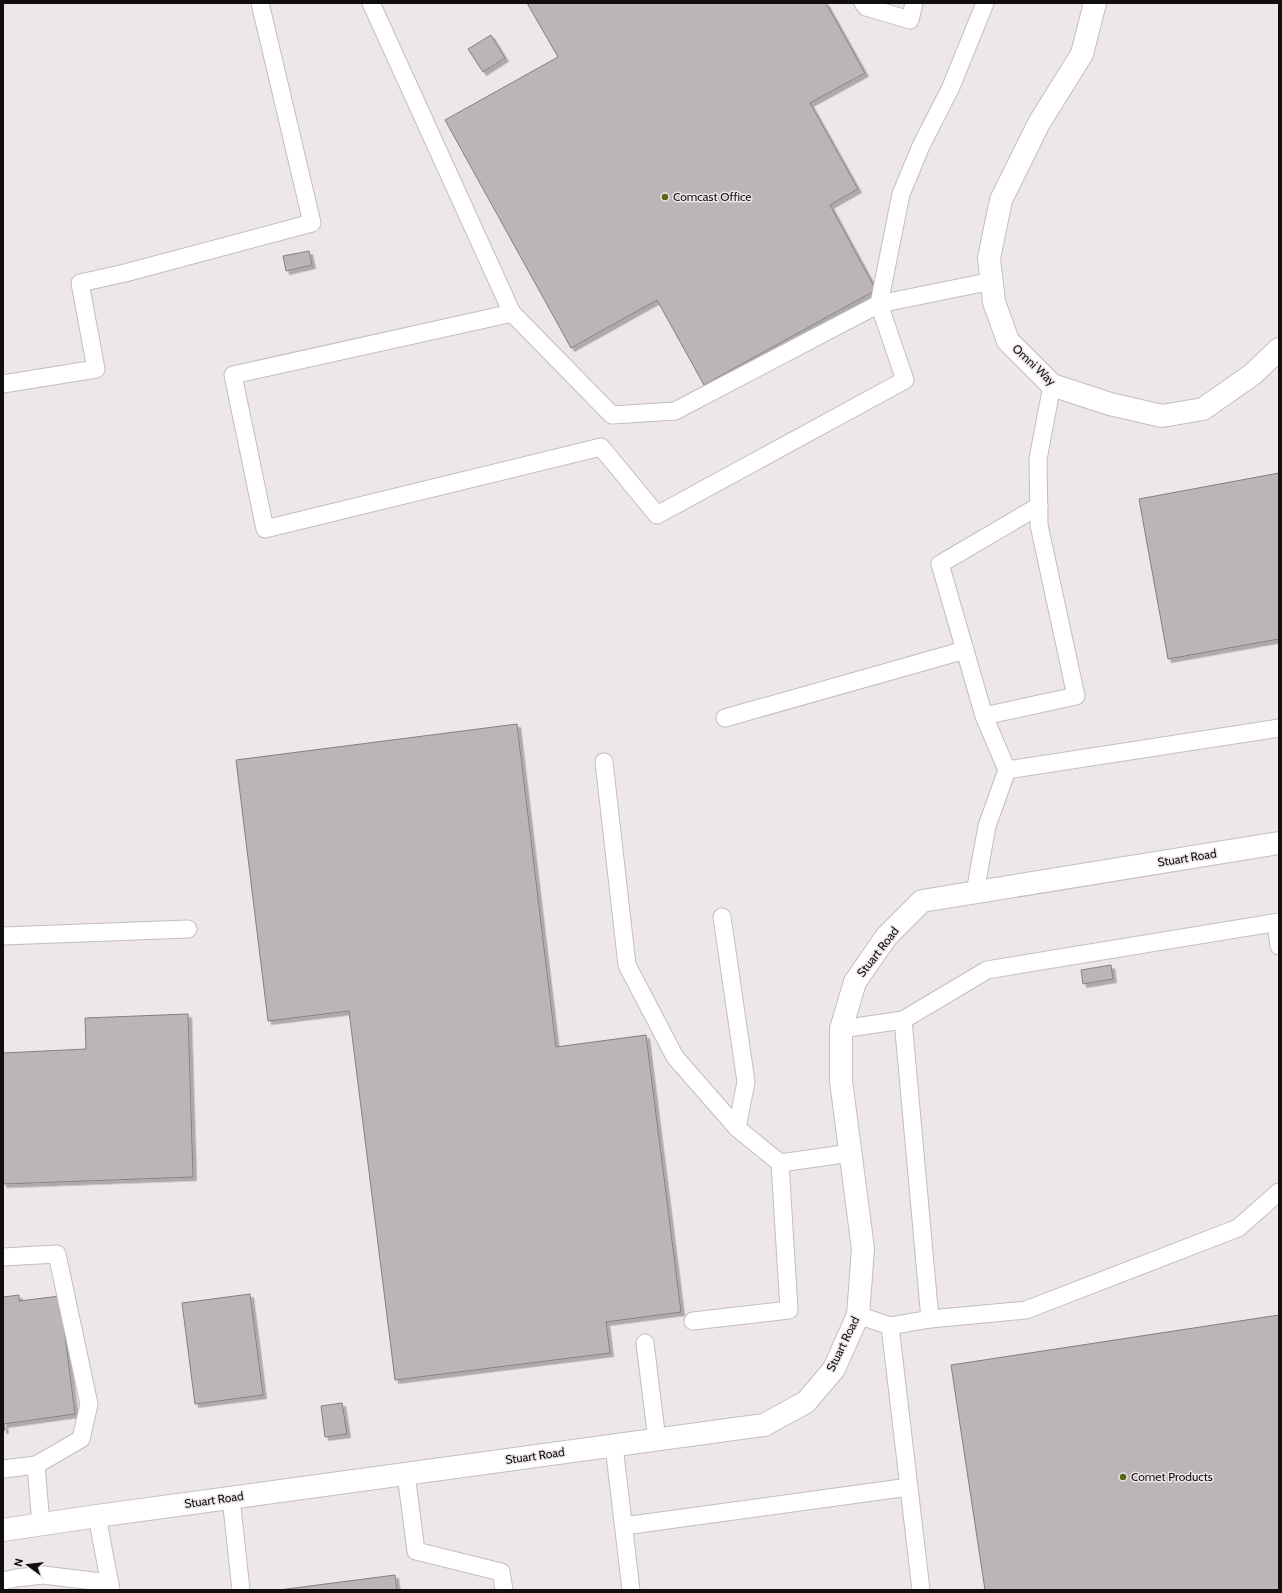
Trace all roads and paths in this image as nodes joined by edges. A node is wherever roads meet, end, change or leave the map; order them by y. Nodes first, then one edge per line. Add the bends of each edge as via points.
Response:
1 (260, 3) edge
2 (370, 3) edge
3 (863, 3) edge
4 (914, 3) edge
5 (984, 3) edge
6 (1095, 3) edge
7 (992, 281) junction
8 (879, 304) junction
9 (512, 312) junction
10 (1279, 349) edge
11 (3, 384) edge
12 (1052, 385) junction
13 (1039, 506) junction
14 (965, 650) junction
15 (984, 716) junction
16 (725, 718) dead end
17 (1279, 728) edge
18 (604, 762) dead end
19 (1007, 770) junction
20 (1279, 843) edge
21 (975, 892) junction
22 (722, 917) dead end
23 (1277, 922) edge
24 (188, 929) dead end
25 (3, 936) edge
26 (1279, 946) edge
27 (903, 1020) junction
28 (841, 1029) junction
29 (737, 1128) junction
30 (851, 1153) junction
31 (780, 1163) junction
32 (1279, 1192) edge
33 (3, 1257) edge
34 (858, 1315) junction
35 (930, 1320) junction
36 (693, 1321) dead end
37 (890, 1326) junction
38 (646, 1343) dead end
39 (657, 1440) junction
40 (614, 1446) junction
41 (36, 1465) junction
42 (3, 1469) edge
43 (406, 1474) junction
44 (909, 1487) junction
45 (231, 1498) junction
46 (97, 1516) junction
47 (42, 1525) junction
48 (624, 1526) junction
49 (3, 1530) edge
50 (3, 1581) edge
51 (111, 1587) edge
52 (241, 1590) edge
53 (504, 1590) edge
54 (631, 1590) edge
55 (921, 1590) edge

1 - 11 lane via 312,223 80,283 96,369
2 - 9 lane
3 - 4 lane via 866,7 910,20
5 - 8 lane via 952,87 921,146 901,194
6 - 7 street, Omni Way via 1082,54 1039,123 1001,200 989,258
7 - 8 lane
7 - 12 street, Omni Way via 994,302 1008,341
8 - 9 lane via 675,411 612,415
8 - 9 lane via 905,380 657,515 601,447 265,529 233,375
10 - 12 street, Omni Way via 1253,374 1203,409 1162,416 1110,404
12 - 13 lane via 1038,459
13 - 14 lane via 940,564
13 - 15 lane via 1039,525 1076,696
14 - 15 lane
14 - 16 lane
15 - 19 lane
17 - 19 lane
18 - 29 lane via 627,965 675,1057
19 - 21 lane via 987,826
20 - 21 street, Stuart Road
21 - 28 street, Stuart Road via 922,901 886,937 855,982
22 - 29 lane via 746,1082
23 - 26 lane
23 - 27 lane via 988,970
24 - 25 lane
27 - 28 lane
27 - 35 lane
28 - 30 street, Stuart Road via 841,1081
29 - 31 lane
30 - 31 lane
30 - 34 street, Stuart Road via 863,1250
31 - 36 lane via 789,1310
32 - 35 lane via 1238,1228 1026,1310
33 - 41 lane via 57,1254 89,1404 80,1439
34 - 37 lane
34 - 39 street, Stuart Road via 834,1369 806,1402 764,1425
35 - 37 lane
37 - 44 lane
38 - 39 lane
39 - 40 street, Stuart Road
40 - 43 street, Stuart Road
40 - 48 lane
41 - 42 lane
41 - 47 lane
43 - 45 street, Stuart Road
43 - 53 lane via 416,1551 501,1572
44 - 48 lane
44 - 55 lane
45 - 46 street, Stuart Road
45 - 52 lane
46 - 47 street, Stuart Road
46 - 51 lane
47 - 49 street, Stuart Road
48 - 54 lane
50 - 51 lane via 43,1575

